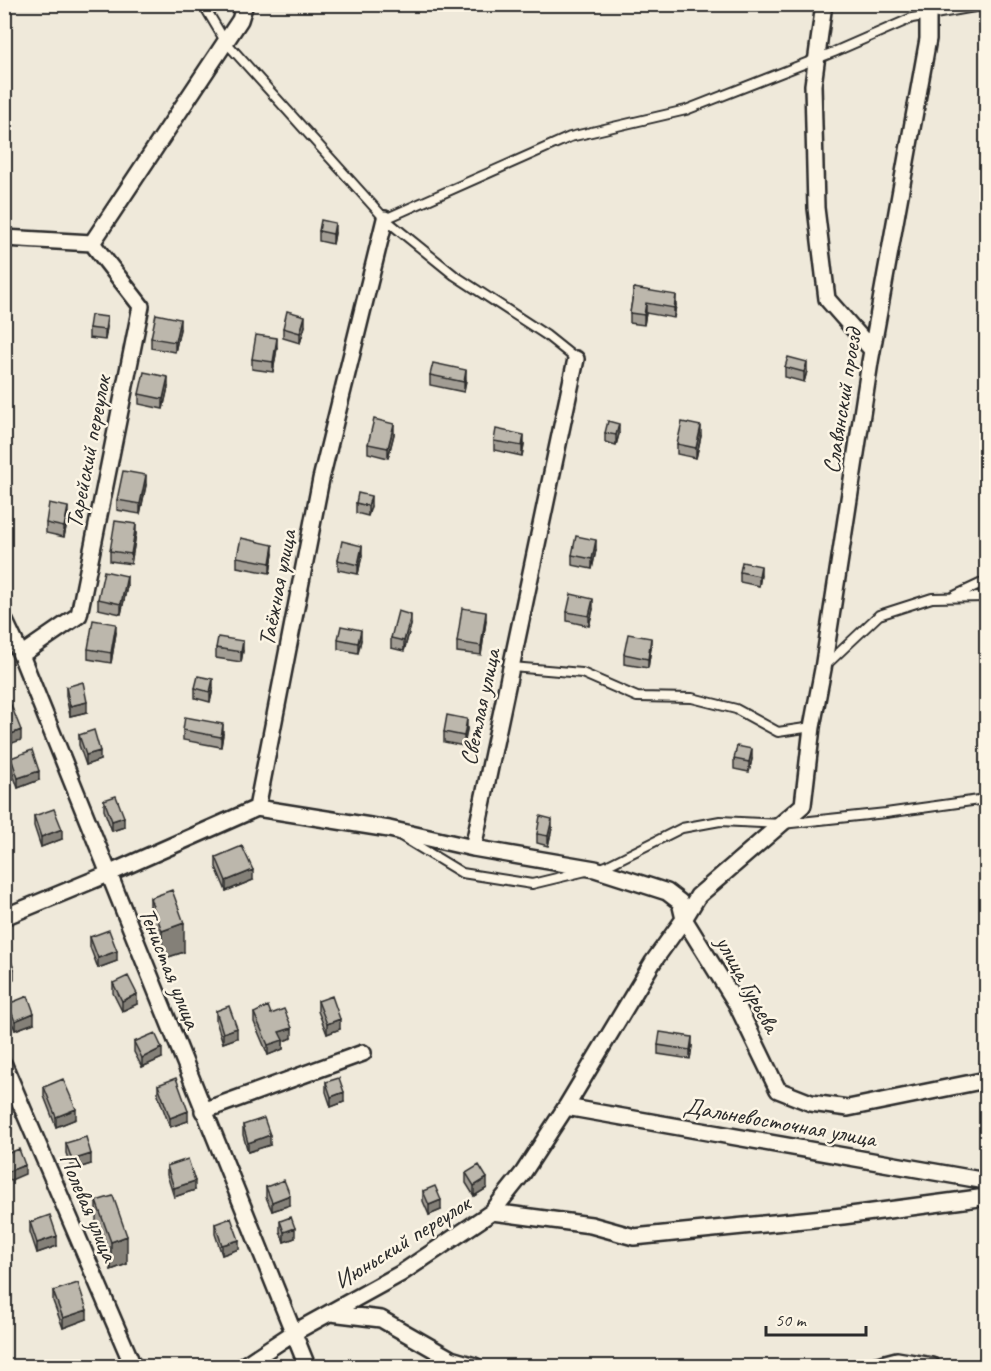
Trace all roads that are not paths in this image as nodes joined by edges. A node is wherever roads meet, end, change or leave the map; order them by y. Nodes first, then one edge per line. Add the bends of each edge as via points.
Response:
1 (203, 4) edge
2 (245, 4) edge
3 (824, 4) edge
4 (987, 5) edge
5 (928, 10) edge
6 (225, 41) junction
7 (816, 59) junction
8 (385, 219) junction
9 (4, 238) edge
10 (92, 243) junction
11 (872, 350) junction
12 (576, 359) joint
13 (987, 581) edge
14 (987, 597) edge
15 (950, 598) junction
16 (4, 619) edge
17 (21, 655) junction
18 (512, 667) junction
19 (823, 669) junction
20 (812, 727) junction
21 (987, 799) edge
22 (802, 805) joint
23 (257, 808) junction
24 (782, 824) junction
25 (389, 829) junction
26 (473, 848) junction
27 (595, 869) junction
28 (108, 874) junction
29 (4, 916) edge
30 (684, 919) junction
31 (363, 1053) dead end
32 (4, 1065) edge
33 (987, 1080) edge
34 (566, 1107) junction
35 (203, 1111) junction
36 (987, 1181) edge
37 (987, 1197) edge
38 (492, 1212) junction
39 (331, 1313) junction
40 (293, 1334) junction
41 (133, 1366) edge
42 (243, 1366) edge
43 (307, 1366) edge
44 (476, 1366) edge
45 (874, 1366) edge
46 (932, 1366) edge

1 - 6 lane
2 - 6 street via 240,20
3 - 7 street
4 - 5 lane
5 - 7 lane
5 - 11 street, Славянский проезд via 928,39
6 - 8 lane
6 - 10 street
7 - 8 lane via 686,110 570,137
7 - 11 street via 816,208 827,299
8 - 12 lane via 454,275
8 - 23 street, Таёжная улица via 321,479
9 - 10 street
10 - 17 street, Тарейский переулок via 141,306 80,615
11 - 19 street, Славянский проезд
12 - 18 street, Светлая улица
13 - 15 lane
14 - 15 lane
15 - 19 lane via 932,598 879,615
16 - 17 street, Тенистая улица
17 - 28 street, Тенистая улица
18 - 20 lane via 582,673 637,697 692,698 736,709 778,732
18 - 26 street, Светлая улица
19 - 20 street, Славянский проезд
20 - 22 street, Славянский проезд
21 - 24 lane
22 - 24 street, Июньский переулок
23 - 25 street
23 - 28 street
24 - 27 lane via 720,821 682,828
24 - 30 street, Июньский переулок via 698,896
25 - 26 street
25 - 27 lane via 462,873 532,884
26 - 27 street, улица Гурьева
27 - 30 street, улица Гурьева via 667,892 680,902
28 - 29 street
28 - 35 street, Тенистая улица
30 - 33 street, улица Гурьева via 735,1003 778,1090 811,1103 848,1108
30 - 34 street, Июньский переулок via 653,962
31 - 35 street
32 - 41 street, Полевая улица
34 - 36 street, Дальневосточная улица
34 - 38 street, Июньский переулок
35 - 40 street, Тенистая улица
37 - 38 street via 634,1237 591,1225
38 - 39 street, Июньский переулок via 400,1274
39 - 40 street, Июньский переулок
39 - 44 street via 381,1319 451,1359
40 - 42 street, Июньский переулок
40 - 43 street, Тенистая улица
45 - 46 street via 897,1360

